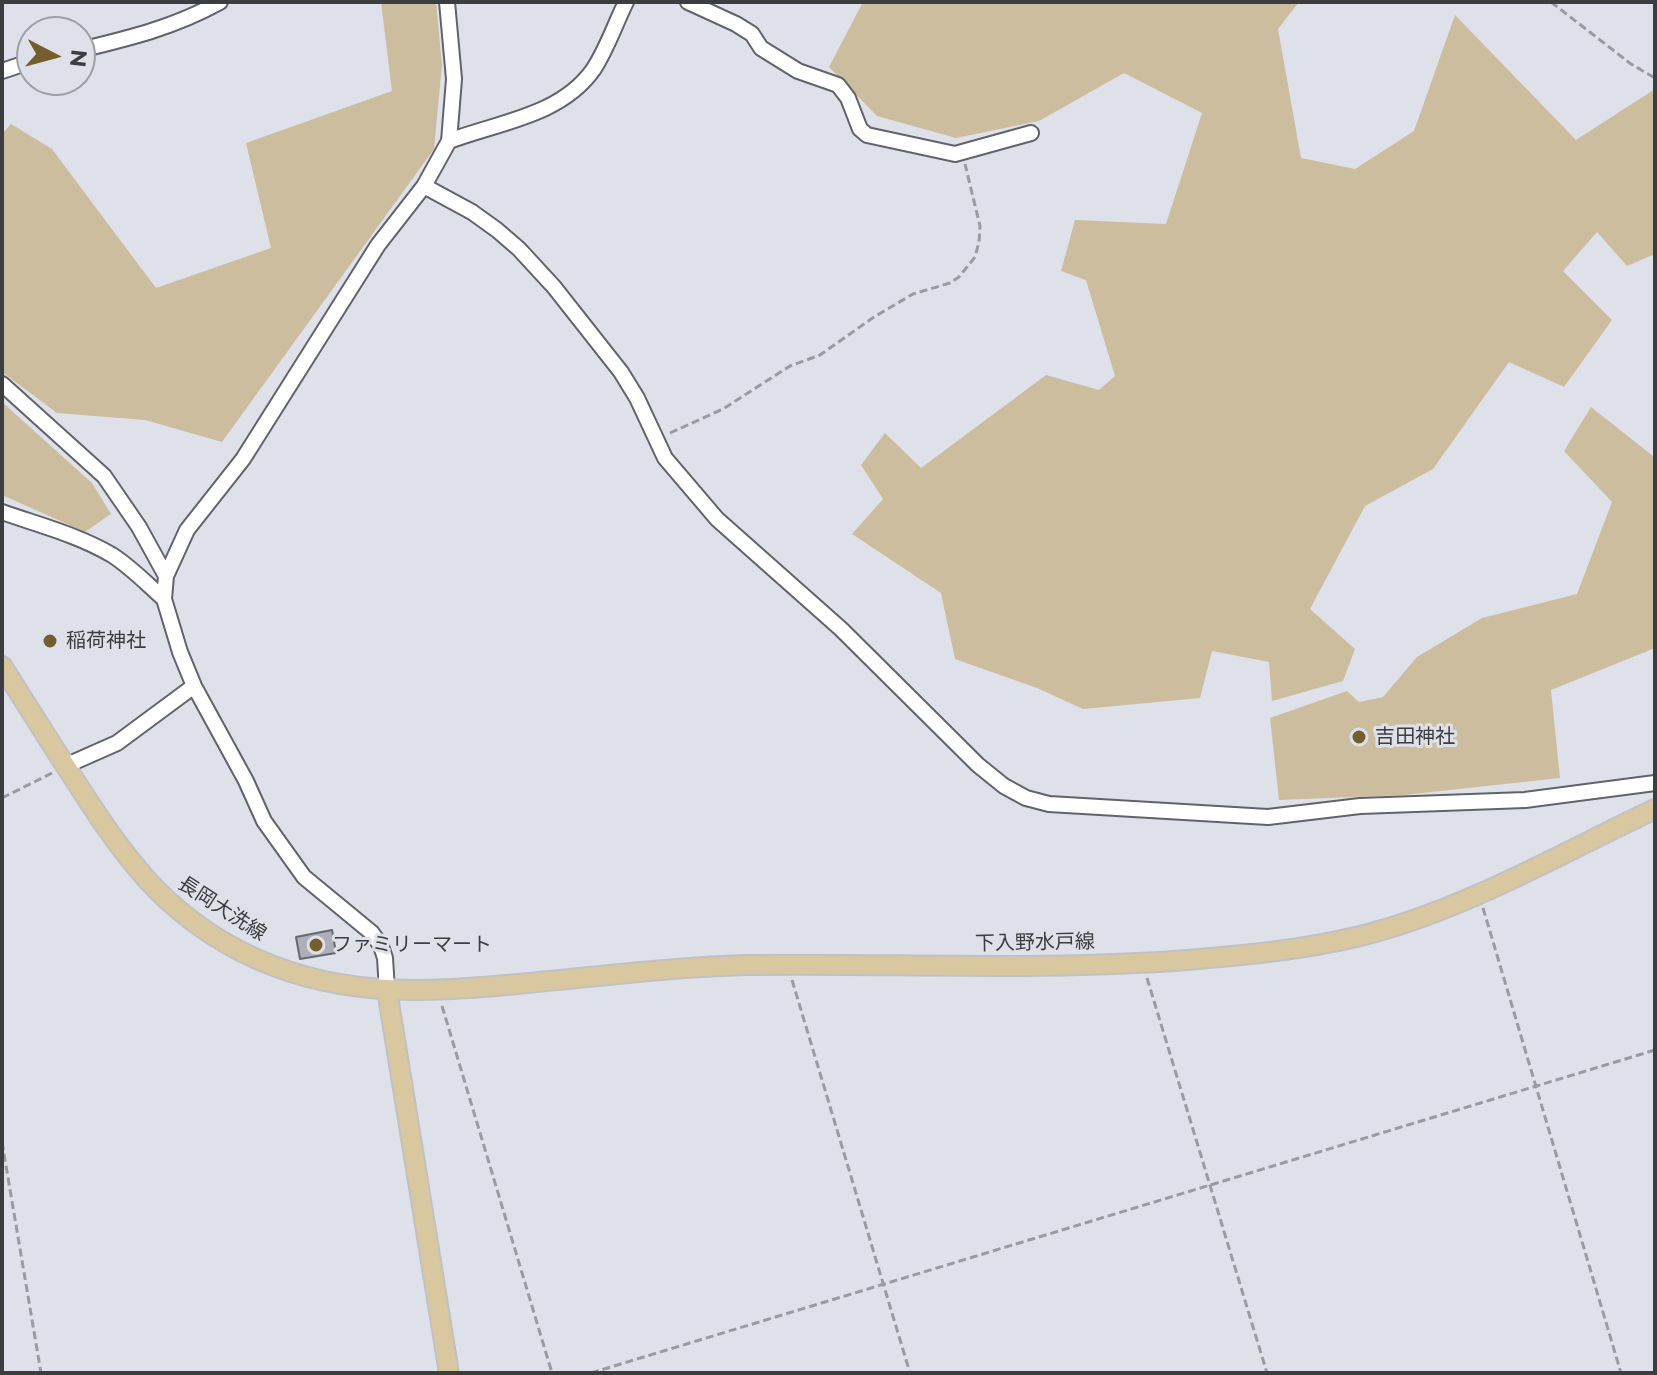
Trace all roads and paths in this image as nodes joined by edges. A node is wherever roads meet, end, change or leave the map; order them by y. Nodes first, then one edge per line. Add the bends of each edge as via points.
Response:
1 (220, 2) edge
2 (447, 2) edge
3 (626, 2) edge
4 (688, 2) edge
5 (1551, 2) edge
6 (96, 46) edge
7 (1655, 78) edge
8 (1031, 133) dead end
9 (449, 141) junction
10 (962, 152) junction
11 (424, 186) junction
12 (2, 384) edge
13 (656, 439) junction
14 (2, 512) edge
15 (166, 576) junction
16 (164, 599) junction
17 (2, 666) edge
18 (194, 686) junction
19 (65, 766) junction
20 (1655, 783) edge
21 (2, 798) edge
22 (1655, 809) edge
23 (1478, 893) junction
24 (1143, 963) junction
25 (787, 965) junction
26 (387, 990) junction
27 (438, 991) junction
28 (1655, 1050) edge
29 (1537, 1086) junction
30 (2, 1142) edge
31 (1209, 1185) junction
32 (883, 1285) junction
33 (41, 1373) edge
34 (449, 1373) edge
35 (552, 1373) edge
36 (591, 1373) edge
37 (910, 1373) edge
38 (1267, 1373) edge
39 (1621, 1373) edge

1 - 6 street via 146,35
2 - 9 street via 454,79
3 - 9 street via 593,69 565,97 522,118
4 - 10 street via 752,34 761,48 798,71 838,85 867,135
5 - 7 path
8 - 10 street
9 - 11 street
10 - 13 path via 980,226 975,257 959,277 913,294 820,355
11 - 13 street via 472,212 539,270 621,372
11 - 15 street via 378,245 243,459 187,530
12 - 15 street via 104,476
13 - 20 street via 665,458 717,519 841,629 978,765 1026,798 1049,804 1268,817 1360,806 1525,800
14 - 16 street via 85,541 129,567
15 - 16 street
16 - 18 street
17 - 19 main road, 長岡大洗線
18 - 19 street via 117,743
18 - 26 street via 285,853 304,877 381,946
19 - 21 path
19 - 26 main road, 長岡大洗線 via 138,872 203,928 242,952 309,979
22 - 23 main road, 下入野水戸線
23 - 24 main road, 下入野水戸線 via 1416,919 1334,942
23 - 29 path
24 - 25 main road, 下入野水戸線
24 - 31 path
25 - 27 main road, 下入野水戸線
25 - 32 path
26 - 27 main road, 下入野水戸線
26 - 34 main road
27 - 35 path
28 - 29 path
29 - 31 path
29 - 39 path
30 - 33 path
31 - 32 path
31 - 38 path
32 - 36 path
32 - 37 path

